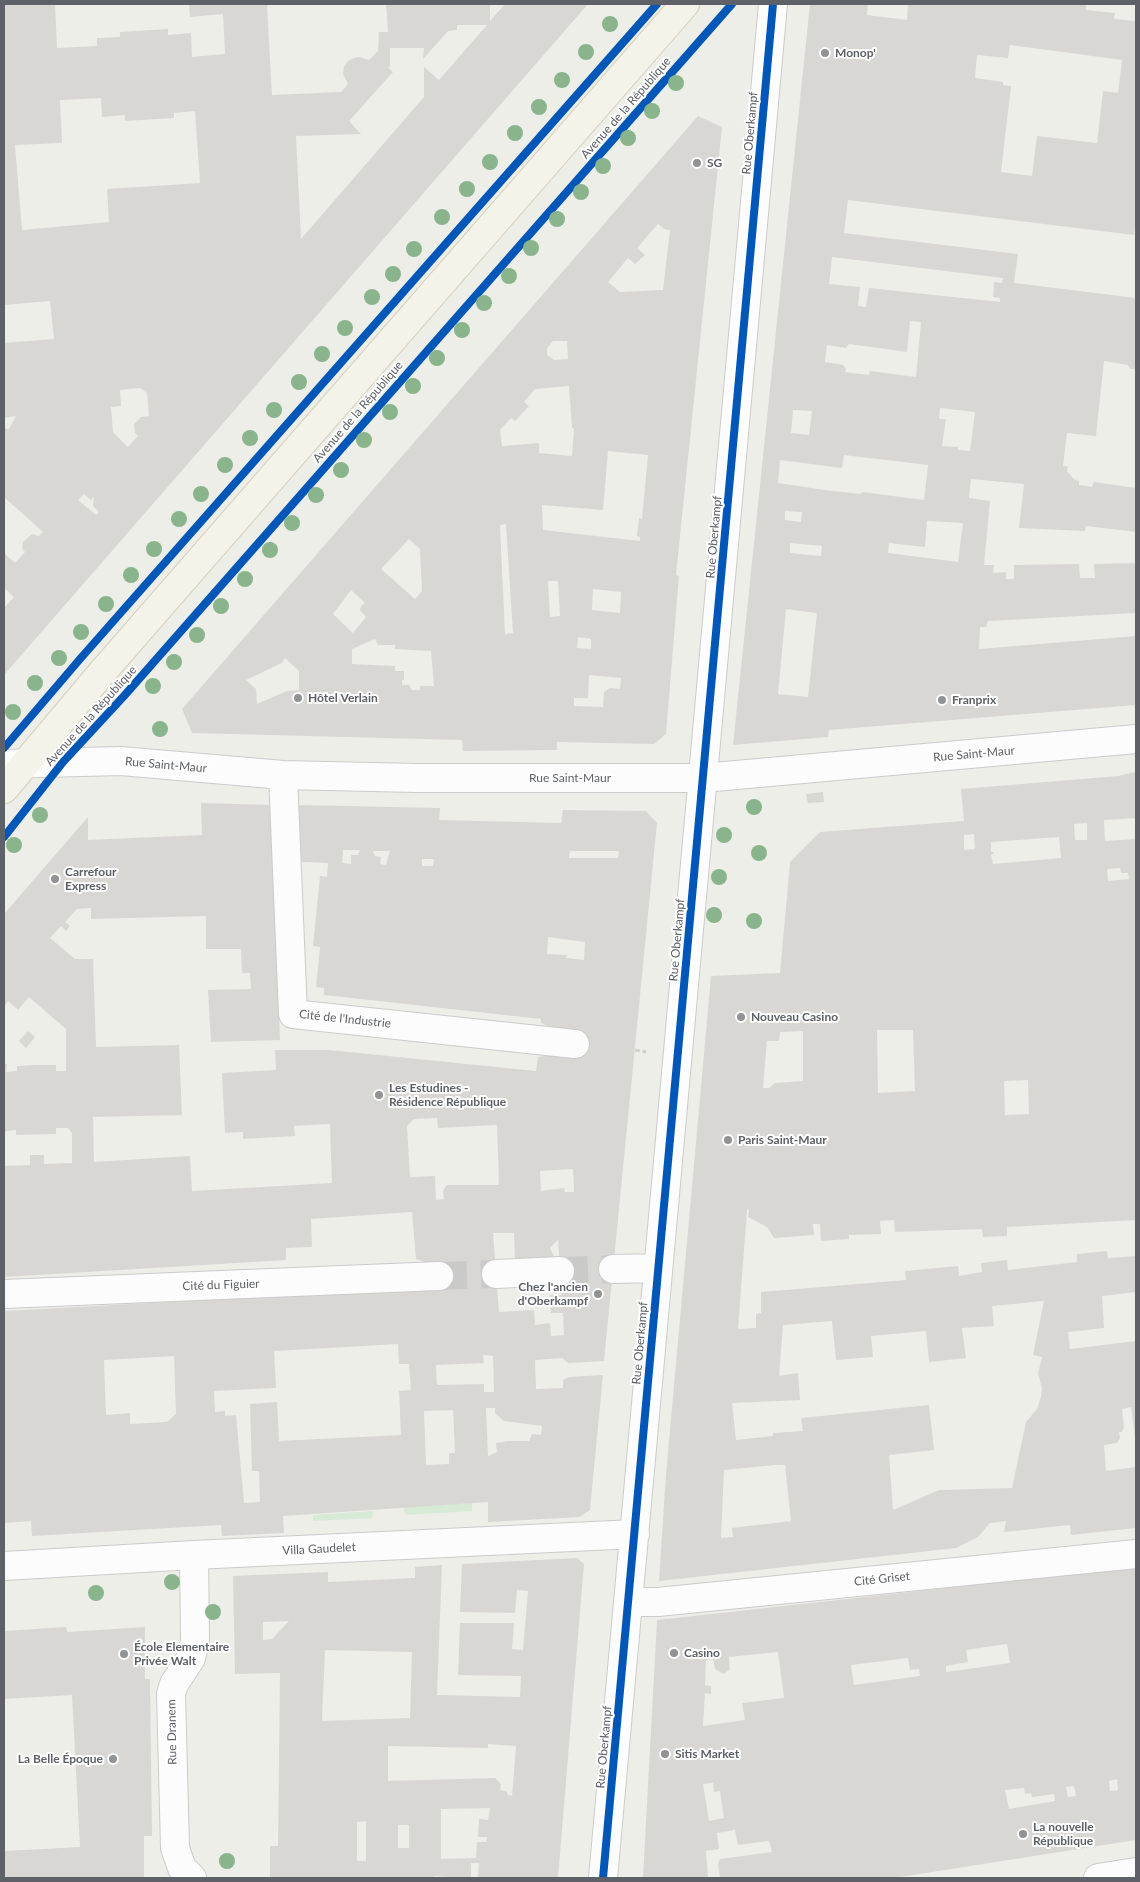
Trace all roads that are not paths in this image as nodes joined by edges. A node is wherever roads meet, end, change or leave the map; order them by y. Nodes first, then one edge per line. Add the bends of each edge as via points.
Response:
1 (685, 4) edge
2 (773, 4) edge
3 (1136, 739) edge
4 (15, 764) edge
5 (283, 775) junction
6 (703, 778) junction
7 (4, 788) edge
8 (575, 1044) dead end
9 (658, 1268) junction
10 (613, 1269) tunnel mouth
11 (560, 1271) tunnel mouth
12 (496, 1274) tunnel mouth
13 (439, 1276) tunnel mouth
14 (4, 1294) edge
15 (635, 1534) junction
16 (1136, 1554) edge
17 (194, 1555) junction
18 (4, 1566) edge
19 (628, 1602) junction
20 (1136, 1872) edge
21 (192, 1878) edge
22 (603, 1878) edge
23 (1098, 1878) edge

1 - 4 main road, Avenue de la République via 106,668
2 - 6 street, Rue Oberkampf
3 - 6 street, Rue Saint-Maur
4 - 5 street, Rue Saint-Maur via 121,761
4 - 7 main road, Avenue de la République
5 - 6 street, Rue Saint-Maur
5 - 8 street, Cité de l'Industrie via 293,1014
6 - 9 street, Rue Oberkampf
9 - 10 street
9 - 15 street, Rue Oberkampf
11 - 12 street
13 - 14 street, Cité du Figuier
15 - 17 street, Villa Gaudelet
15 - 19 street, Rue Oberkampf
16 - 19 street, Cité Griset via 658,1602
17 - 18 street, Villa Gaudelet
17 - 21 street, Rue Dranem via 195,1641 191,1658 171,1694 175,1848 182,1868
19 - 22 street, Rue Oberkampf
20 - 23 street

